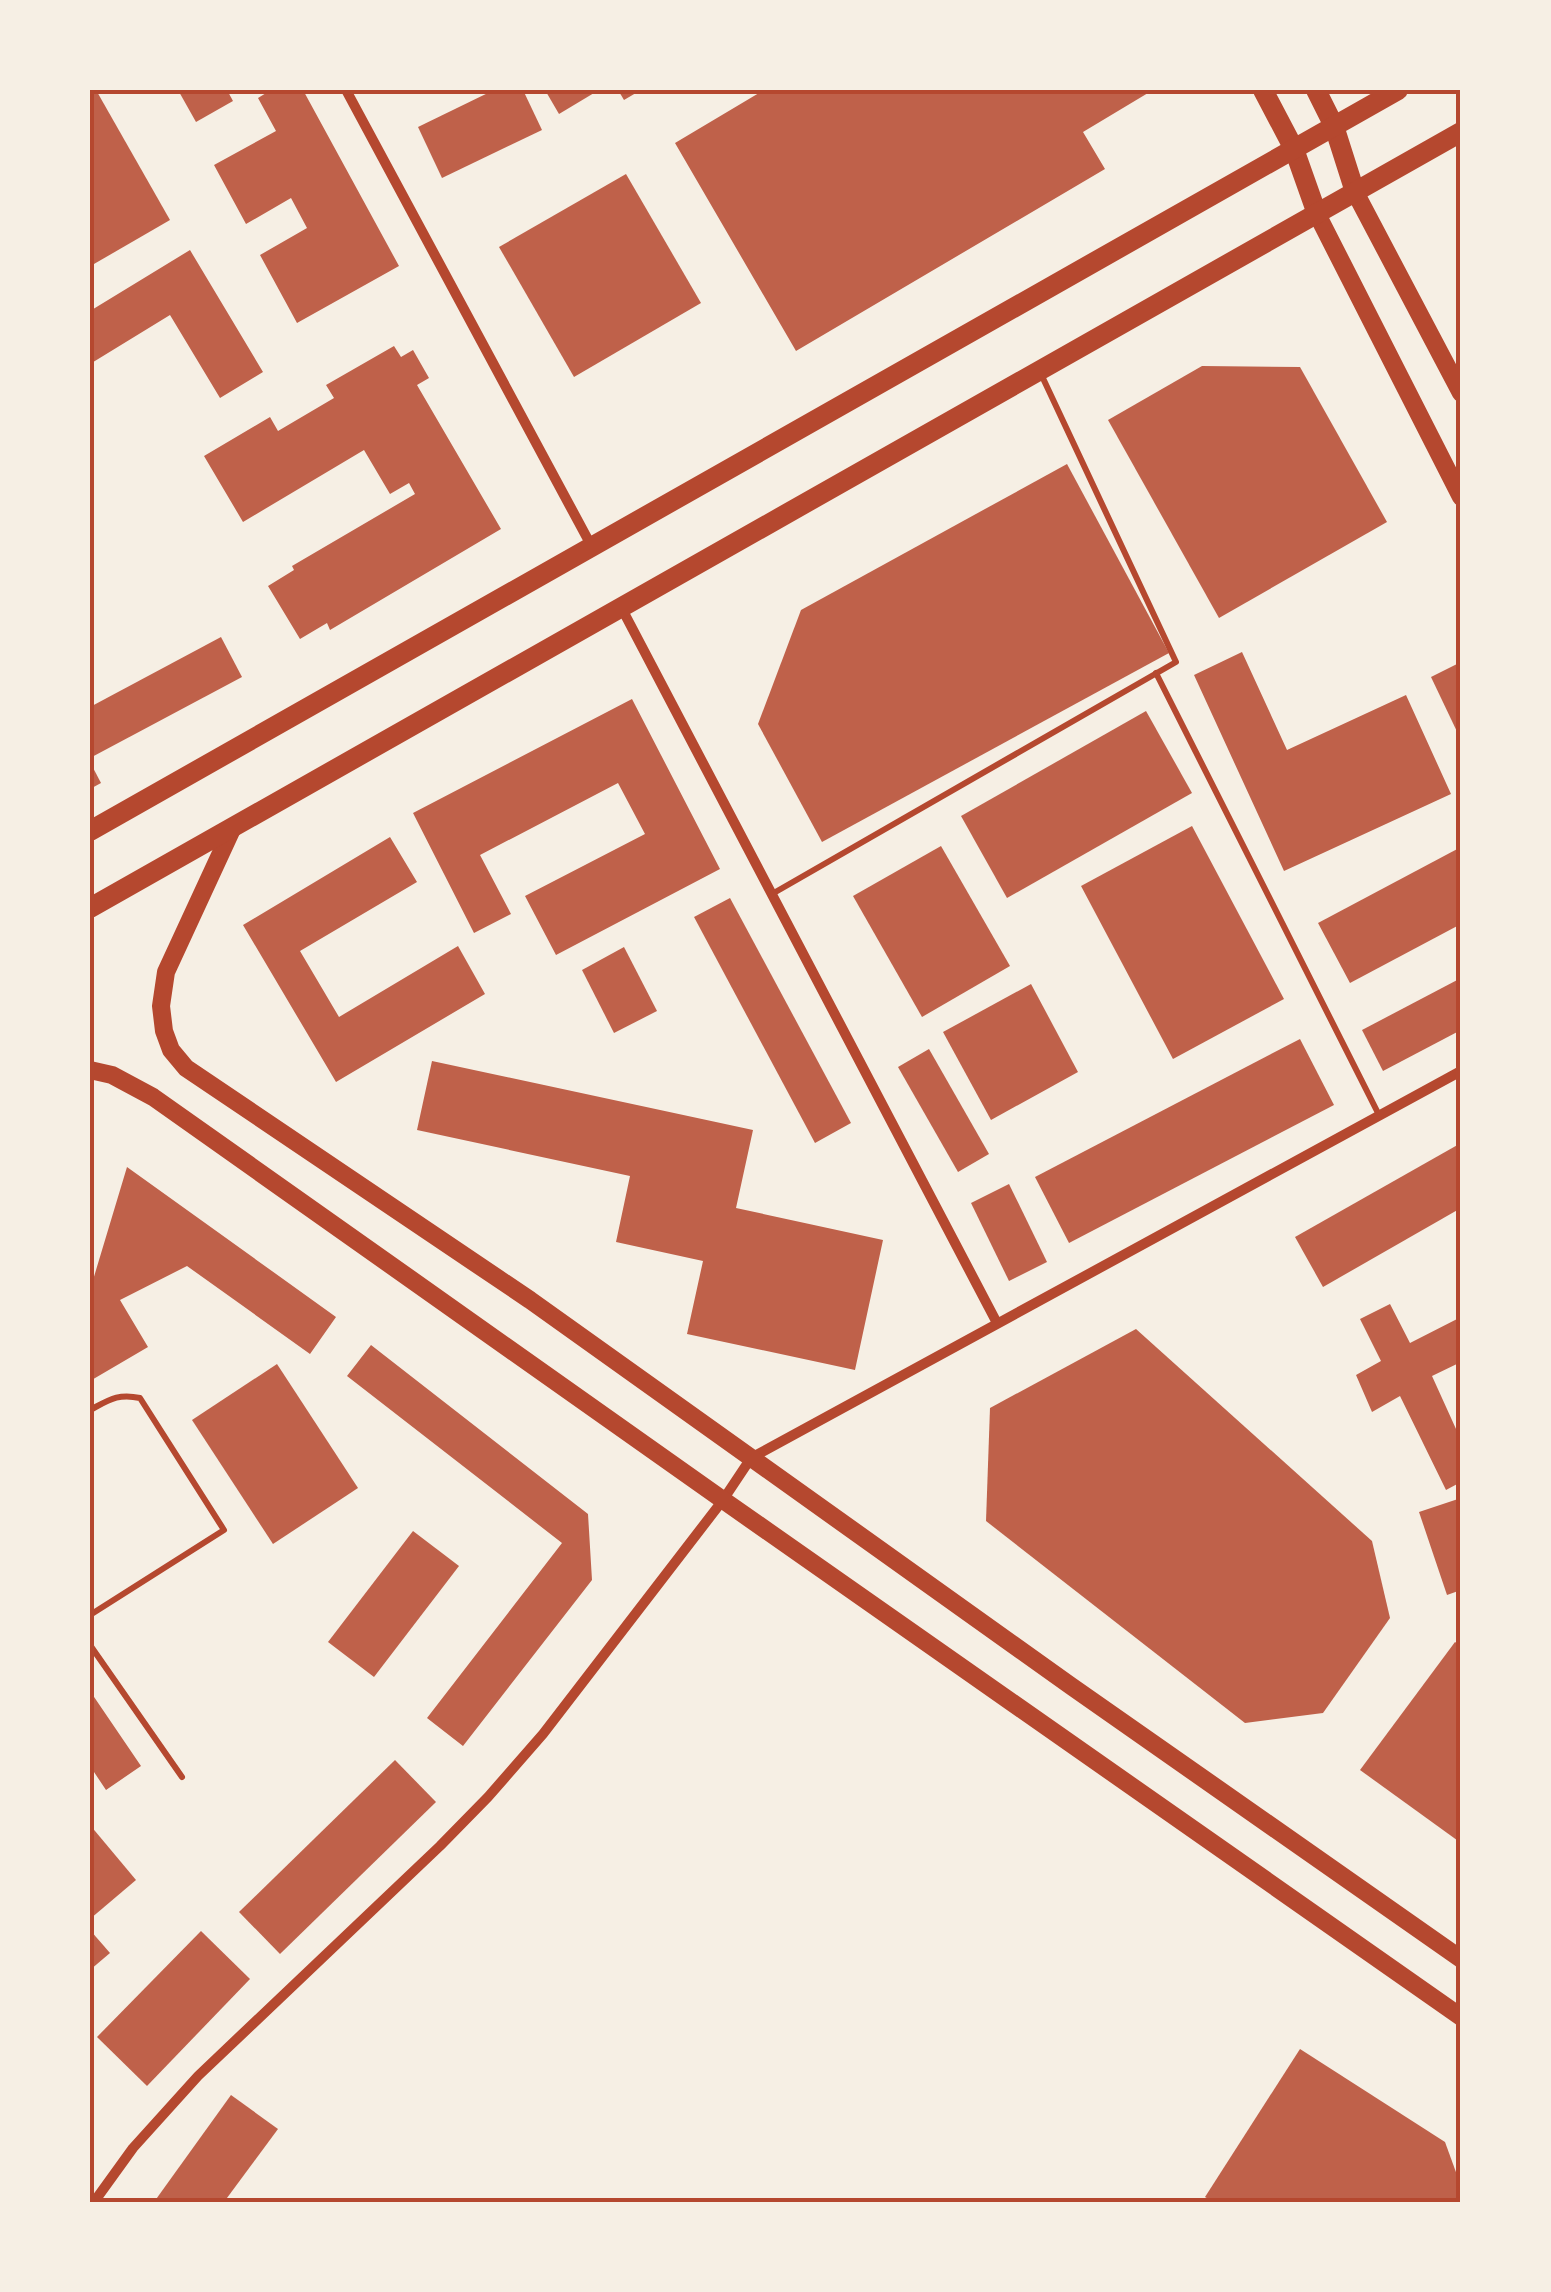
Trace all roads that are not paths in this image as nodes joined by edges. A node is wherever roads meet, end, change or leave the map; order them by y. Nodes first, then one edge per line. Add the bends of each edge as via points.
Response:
1 (346, 90) edge
2 (1263, 90) edge
3 (1316, 90) edge
4 (1398, 90) edge
5 (1334, 126) junction
6 (1461, 132) edge
7 (1294, 148) junction
8 (1355, 192) junction
9 (1317, 214) junction
10 (1039, 370) junction
11 (1461, 394) edge
12 (1461, 497) edge
13 (592, 547) junction
14 (622, 608) junction
15 (1156, 673) junction
16 (233, 827) junction
17 (90, 831) edge
18 (772, 894) junction
19 (90, 908) edge
20 (90, 1070) edge
21 (1461, 1071) edge
22 (1380, 1116) junction
23 (997, 1323) junction
24 (90, 1410) edge
25 (751, 1458) junction
26 (722, 1500) junction
27 (90, 1614) edge
28 (90, 1645) edge
29 (182, 1777) dead end
30 (1461, 1959) edge
31 (1461, 2017) edge
32 (94, 2202) edge

1 - 13 street
2 - 7 main road
3 - 5 main road
4 - 5 main road
5 - 7 main road
5 - 8 main road
6 - 8 main road
7 - 9 main road
7 - 13 main road
8 - 9 main road
8 - 11 main road
9 - 10 main road
9 - 12 main road
10 - 14 main road
10 - 15 lane via 1176,662
13 - 17 main road
14 - 16 main road
14 - 18 street
15 - 18 lane
15 - 22 lane
16 - 19 main road
16 - 25 main road via 166,972 161,1006 171,1050 186,1068
18 - 23 street
20 - 26 main road via 153,1097
21 - 22 street
22 - 23 street
23 - 25 street
24 - 27 lane via 126,1395 140,1398 224,1530
25 - 26 street
25 - 30 main road
26 - 31 main road
26 - 32 street via 488,1797 198,2076
28 - 29 lane

